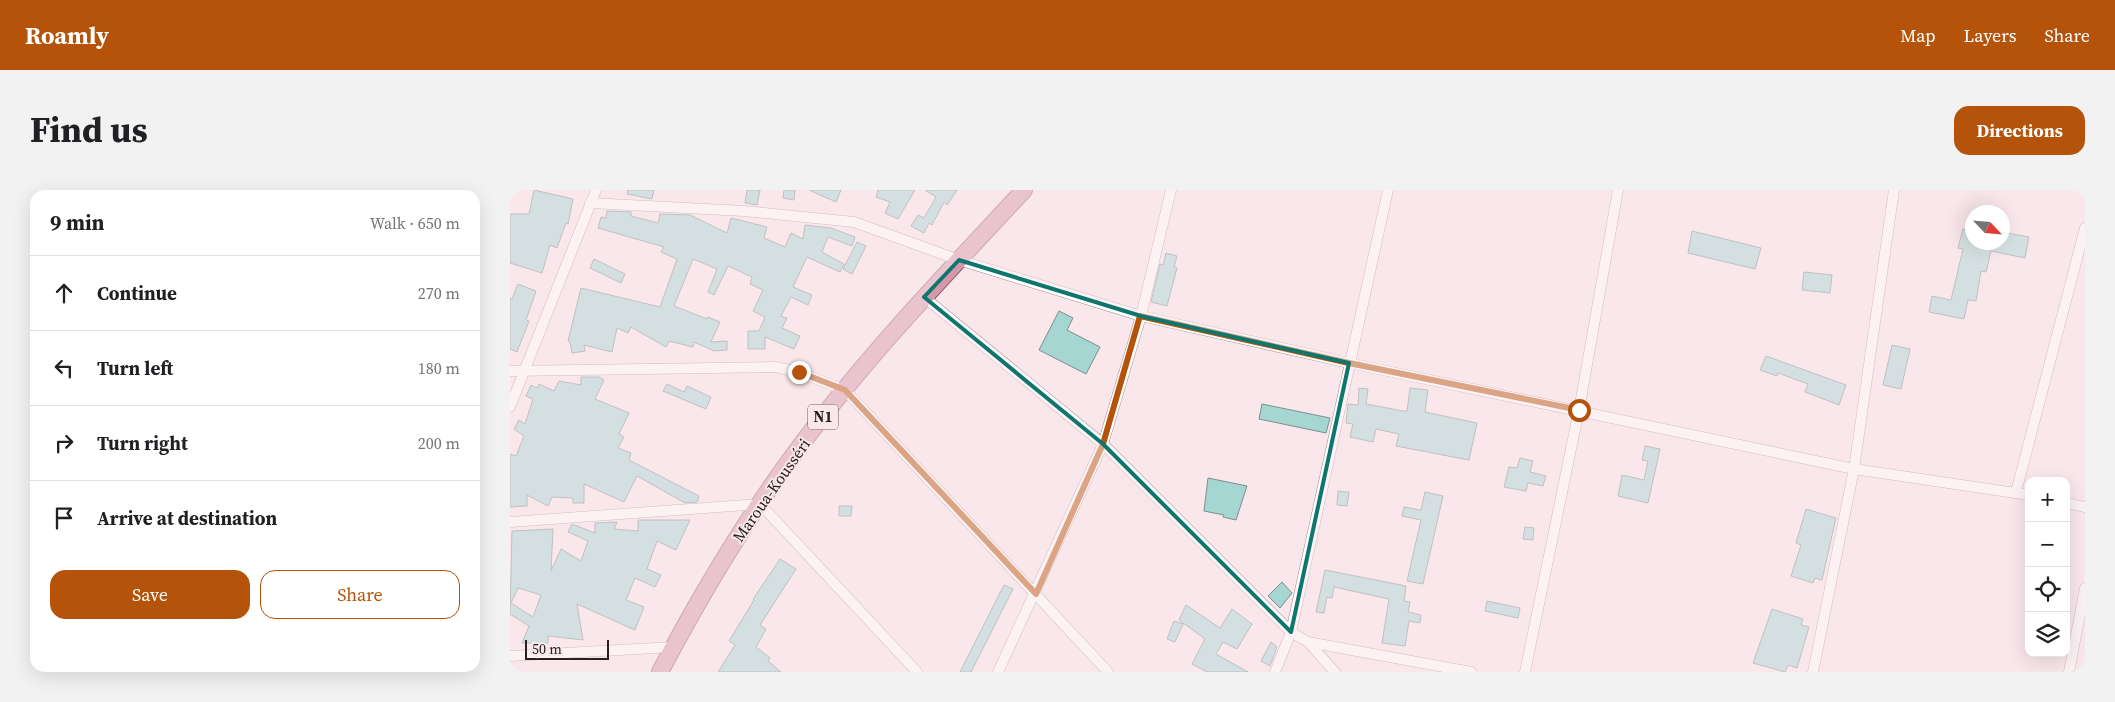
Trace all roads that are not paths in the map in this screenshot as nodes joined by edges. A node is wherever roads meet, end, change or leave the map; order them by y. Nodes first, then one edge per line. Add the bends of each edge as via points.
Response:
1 (596, 190) edge
2 (1024, 190) edge
3 (1171, 190) edge
4 (1388, 190) edge
5 (1618, 190) edge
6 (1894, 190) edge
7 (590, 204) junction
8 (2085, 228) edge
9 (958, 260) junction
10 (924, 297) junction
11 (1140, 316) junction
12 (1349, 363) junction
13 (510, 371) edge
14 (524, 372) junction
15 (845, 390) junction
16 (510, 407) edge
17 (1579, 410) junction
18 (1103, 444) junction
19 (1854, 469) junction
20 (2016, 492) junction
21 (2025, 494) edge
22 (760, 504) junction
23 (2070, 504) edge
24 (2085, 507) edge
25 (510, 522) edge
26 (2085, 588) edge
27 (1036, 594) junction
28 (1291, 632) junction
29 (1308, 642) junction
30 (673, 647) junction
31 (510, 656) edge
32 (660, 672) edge
33 (917, 672) edge
34 (998, 672) edge
35 (1108, 672) edge
36 (1275, 672) edge
37 (1335, 672) edge
38 (1471, 672) edge
39 (1525, 672) edge
40 (1813, 672) edge
41 (2069, 672) edge

1 - 7 street
2 - 9 highway, Maroua-Kousséri / N1
3 - 11 street
4 - 12 street
5 - 17 street
6 - 19 street
7 - 9 street via 744,211 854,222
7 - 14 street
8 - 20 street
9 - 10 highway, Maroua-Kousséri / N1
9 - 11 street
10 - 15 highway, Maroua-Kousséri / N1
10 - 18 street
11 - 12 street
11 - 18 street
12 - 17 street
12 - 28 street
13 - 14 street
14 - 15 street via 776,367 799,372
14 - 16 street
15 - 22 highway, Maroua-Kousséri / N1
15 - 27 street
17 - 19 street
17 - 39 street
18 - 27 street
18 - 28 street
19 - 20 street
19 - 40 street
20 - 21 street
22 - 25 street
22 - 30 highway, Maroua-Kousséri / N1
22 - 33 street
23 - 24 street
26 - 41 street
27 - 34 street
27 - 35 street
28 - 29 street
28 - 36 street
29 - 37 street
29 - 38 street
30 - 31 street
30 - 32 highway, Maroua-Kousséri / N1

